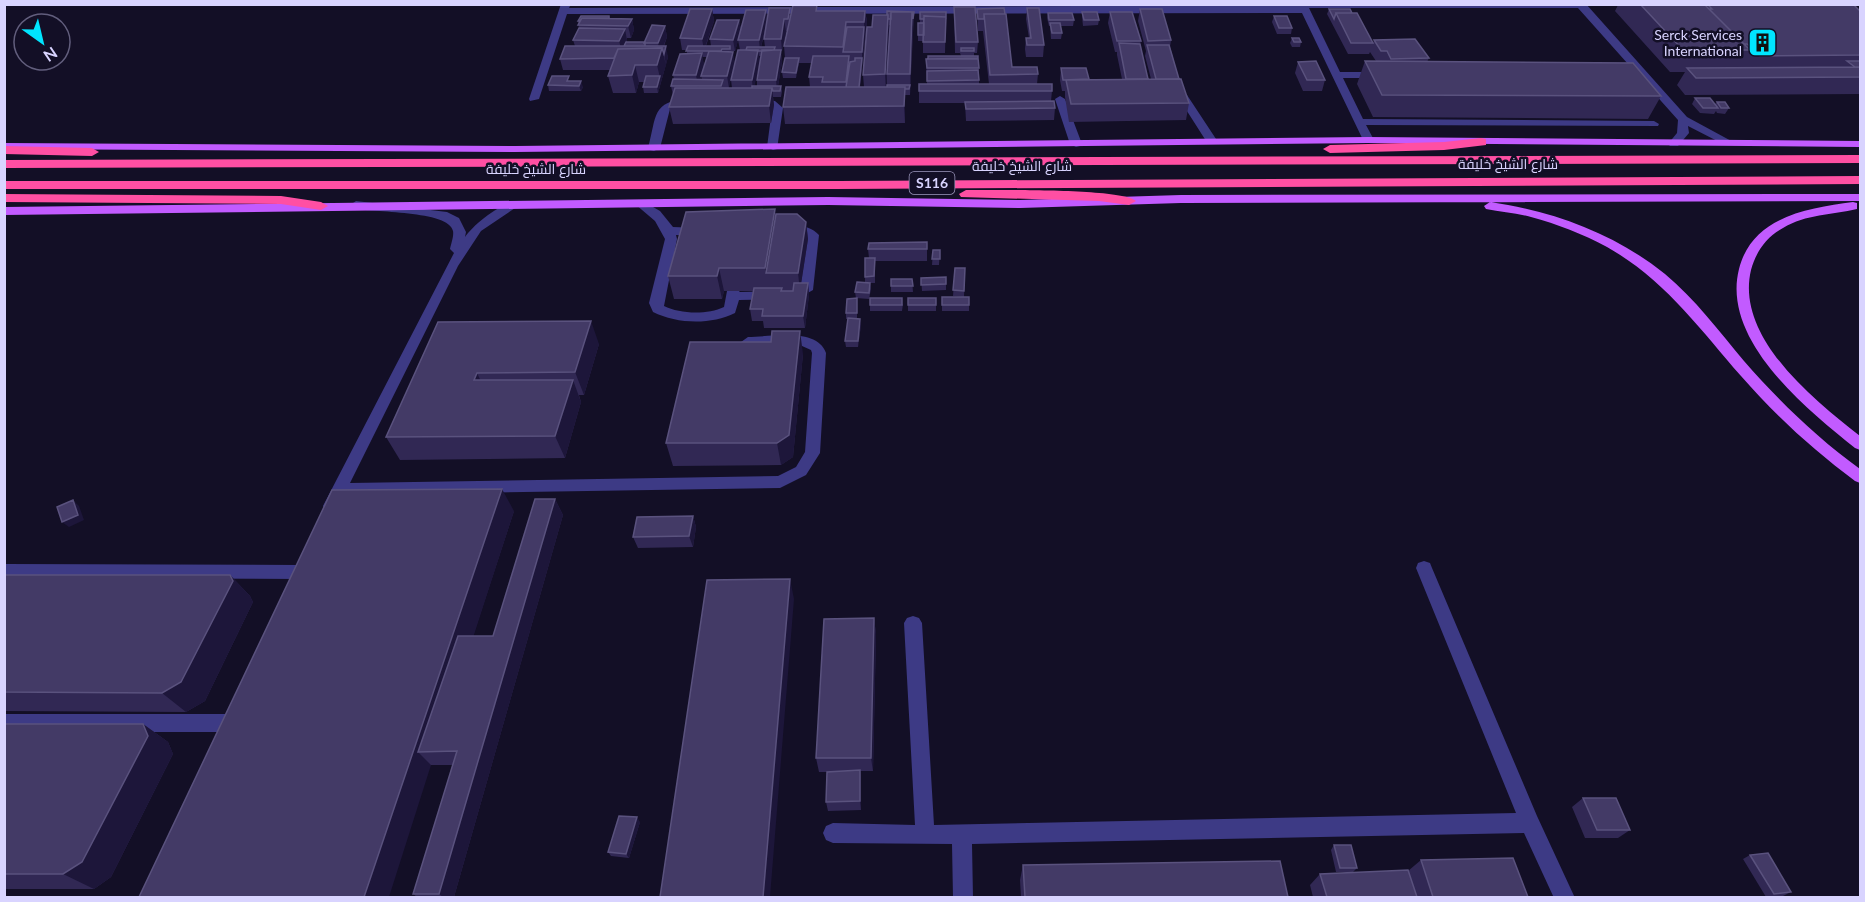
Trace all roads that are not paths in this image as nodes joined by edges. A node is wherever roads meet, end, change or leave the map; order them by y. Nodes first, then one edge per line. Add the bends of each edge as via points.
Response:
1 (1398, 5) edge
2 (1480, 5) edge
3 (1581, 5) edge
4 (1303, 6) edge
5 (565, 8) edge
6 (1336, 75) junction
7 (1388, 75) edge
8 (1625, 76) edge
9 (1644, 76) junction
10 (1183, 97) edge
11 (534, 99) dead end
12 (1060, 99) dead end
13 (699, 102) edge
14 (744, 102) edge
15 (786, 106) edge
16 (1683, 119) junction
17 (1359, 123) junction
18 (1654, 124) dead end
19 (1368, 140) junction
20 (1212, 142) junction
21 (1481, 142) junction
22 (1729, 143) junction
23 (1076, 144) junction
24 (1674, 144) junction
25 (1860, 144) edge
26 (777, 147) junction
27 (4, 148) edge
28 (654, 148) junction
29 (1860, 159) edge
30 (1197, 161) junction
31 (243, 163) junction
32 (4, 164) edge
33 (1860, 180) edge
34 (4, 185) edge
35 (838, 185) junction
36 (4, 198) edge
37 (1376, 198) junction
38 (1860, 198) edge
39 (1129, 201) junction
40 (783, 202) junction
41 (641, 204) junction
42 (356, 205) junction
43 (1860, 205) edge
44 (321, 206) junction
45 (512, 206) junction
46 (4, 211) edge
47 (758, 216) edge
48 (779, 230) edge
49 (669, 231) junction
50 (708, 232) edge
51 (452, 266) junction
52 (729, 343) edge
53 (1860, 444) edge
54 (1860, 477) edge
55 (340, 489) junction
56 (322, 525) edge
57 (310, 553) edge
58 (1424, 568) dead end
59 (4, 570) edge
60 (301, 572) junction
61 (293, 593) edge
62 (913, 623) dead end
63 (240, 703) edge
64 (4, 723) edge
65 (231, 723) junction
66 (221, 744) edge
67 (1530, 824) junction
68 (833, 833) dead end
69 (962, 833) junction
70 (924, 834) junction
71 (963, 897) edge
72 (1565, 897) edge

1 - 2 street
1 - 4 street
2 - 3 street
3 - 9 street
4 - 5 street
4 - 6 street
5 - 11 street
6 - 7 street
6 - 17 street
8 - 9 street
9 - 16 street
10 - 20 street
12 - 23 street
13 - 28 street via 677,102 665,108
14 - 26 street via 777,106
15 - 26 street
16 - 22 street
16 - 24 street via 1683,134
17 - 18 street
17 - 19 street
19 - 20 main road
19 - 21 main road
20 - 23 main road
21 - 24 main road
21 - 30 highway via 1258,151
22 - 24 main road
22 - 25 main road
23 - 26 main road
26 - 28 main road
27 - 28 main road
27 - 31 highway via 202,156
29 - 30 highway, شارع الشيخ خليفة / S116
30 - 31 highway, شارع الشيخ خليفة / S116
31 - 32 highway, شارع الشيخ خليفة / S116
33 - 35 highway, شارع الشيخ خليفة / S116
34 - 35 highway, شارع الشيخ خليفة / S116
35 - 39 highway via 897,192
36 - 44 highway via 294,200
37 - 38 main road
37 - 39 main road
37 - 54 main road via 1520,211 1570,225 1624,251 1687,302 1804,434
39 - 40 main road
40 - 41 main road
40 - 47 street
41 - 45 main road
41 - 49 street via 658,216
42 - 44 main road
42 - 45 main road
42 - 51 street via 371,211 434,212 452,217 462,232
43 - 53 main road via 1806,214 1773,228 1751,250 1743,268 1741,289 1745,313 1776,367 1803,396
44 - 46 main road
45 - 51 street via 477,228
48 - 49 street via 805,230 813,235 806,290 797,295 734,293 730,310 721,315 673,316 658,309 656,303 671,249
49 - 50 street
51 - 55 street
52 - 55 street via 804,341 817,347 812,453 801,471 792,477 767,483
55 - 56 street
57 - 60 street
58 - 67 street
59 - 60 street
60 - 61 street
62 - 70 street
63 - 65 street
64 - 65 street
65 - 66 street
67 - 69 street
67 - 72 street
68 - 70 street
69 - 70 street
69 - 71 street

